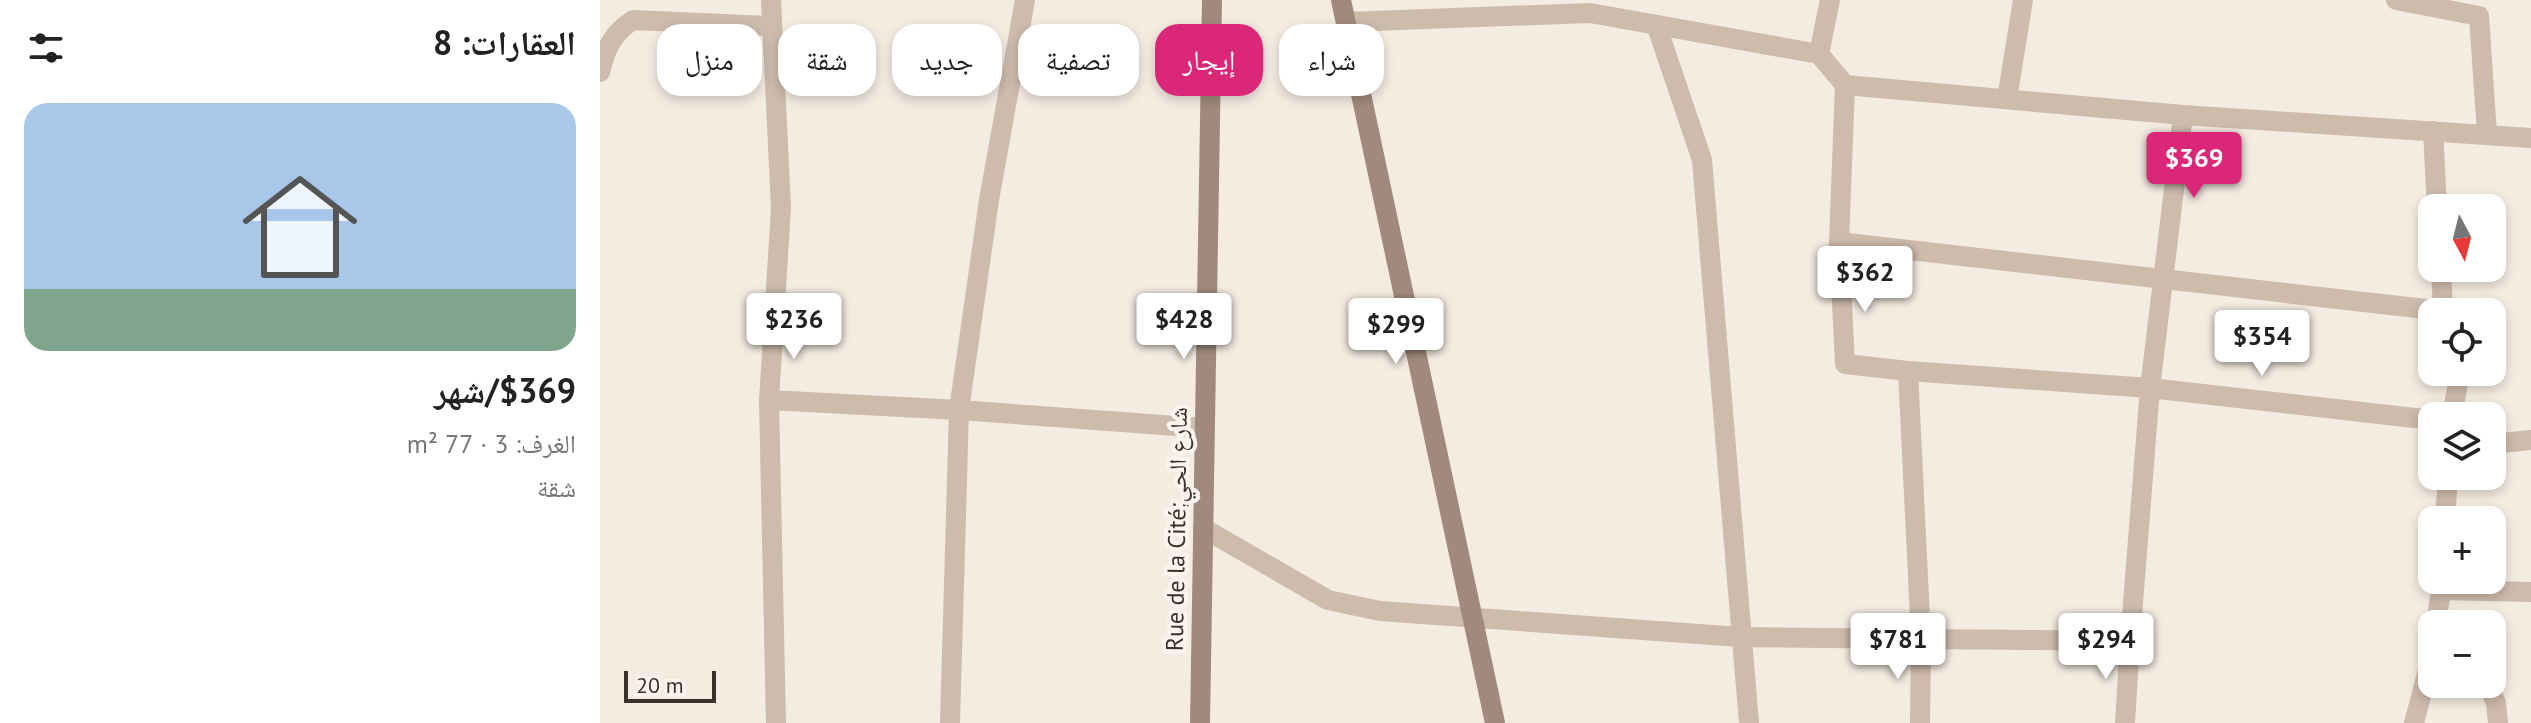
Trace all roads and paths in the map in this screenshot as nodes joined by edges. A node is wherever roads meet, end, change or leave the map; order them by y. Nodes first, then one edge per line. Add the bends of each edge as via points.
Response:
1 (771, 0) edge
2 (1025, 0) edge
3 (1212, 0) edge
4 (1341, 0) edge
5 (1830, 0) edge
6 (2023, 0) edge
7 (2396, 0) edge
8 (1591, 7) edge
9 (1346, 22) junction
10 (772, 26) junction
11 (1657, 27) junction
12 (1819, 54) junction
13 (600, 72) edge
14 (1845, 85) junction
15 (2007, 99) junction
16 (2183, 115) junction
17 (2433, 131) junction
18 (2487, 134) junction
19 (2531, 138) edge
20 (2436, 194) edge
21 (1839, 242) junction
22 (2161, 280) junction
23 (2418, 309) edge
24 (1908, 371) junction
25 (2150, 388) junction
26 (769, 400) junction
27 (959, 410) junction
28 (2418, 418) edge
29 (1204, 428) junction
30 (2531, 440) edge
31 (2506, 443) edge
32 (1203, 528) junction
33 (2506, 590) edge
34 (2531, 592) edge
35 (1471, 616) junction
36 (1740, 637) junction
37 (1921, 639) junction
38 (2130, 641) junction
39 (2421, 698) edge
40 (2494, 698) edge
41 (776, 723) edge
42 (950, 723) edge
43 (1200, 723) edge
44 (1495, 723) edge
45 (1749, 723) edge
46 (1920, 723) edge
47 (2125, 723) edge
48 (2414, 723) edge
49 (2498, 723) edge

1 - 10 street
2 - 27 street
3 - 29 street, Rue de la Cité;شارع الحي
4 - 9 street
5 - 12 street
6 - 15 street
7 - 18 street via 2479,16
8 - 9 street
8 - 11 street
9 - 35 street
10 - 13 street via 633,20 606,48
10 - 26 street via 781,208
11 - 12 street
11 - 36 street via 1702,160
12 - 14 street
14 - 15 street
14 - 21 street
15 - 16 street
16 - 17 street
16 - 22 street
17 - 18 street
17 - 20 street
18 - 19 street
21 - 22 street
21 - 24 street via 1845,364
22 - 23 street
22 - 25 street
24 - 25 street
24 - 37 street
25 - 28 street
25 - 38 street
26 - 27 street
26 - 41 street
27 - 29 street
27 - 42 street
29 - 32 street, Rue de la Cité;شارع الحي
30 - 31 street
32 - 35 street via 1328,600 1380,611
32 - 43 street, Rue de la Cité;شارع الحي
33 - 34 street
35 - 36 street
35 - 44 street
36 - 37 street
36 - 45 street
37 - 38 street
37 - 46 street
38 - 47 street
39 - 48 street
40 - 49 street

